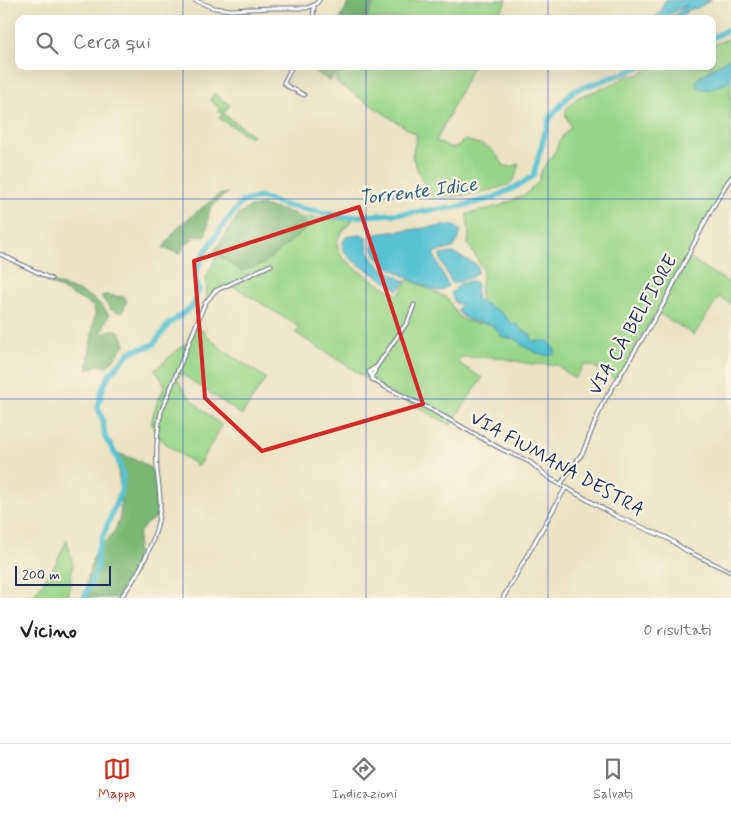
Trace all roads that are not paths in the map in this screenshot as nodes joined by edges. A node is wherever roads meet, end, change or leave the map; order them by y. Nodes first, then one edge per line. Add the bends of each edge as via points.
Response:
1 (194, 0) edge
2 (319, 0) edge
3 (314, 6) junction
4 (313, 15) edge
5 (290, 70) edge
6 (304, 95) dead end
7 (731, 178) edge
8 (0, 254) edge
9 (271, 265) dead end
10 (51, 279) dead end
11 (414, 305) dead end
12 (560, 484) junction
13 (566, 487) junction
14 (731, 572) edge
15 (120, 598) edge
16 (504, 598) edge

1 - 3 street via 214,8 232,10
2 - 3 street
3 - 4 street
5 - 6 street via 284,83
7 - 12 street, VIA CÀ BELFIORE via 664,303 598,414 583,452
8 - 10 street
9 - 15 street via 215,291 205,303 160,419 156,447 159,518 141,569
11 - 12 street, VIA FIUMANA DESTRA via 408,321 375,369 372,379 524,459
12 - 13 street, VIA FIUMANA DESTRA
13 - 14 street, VIA FIUMANA DESTRA via 616,516 667,538
13 - 16 street

